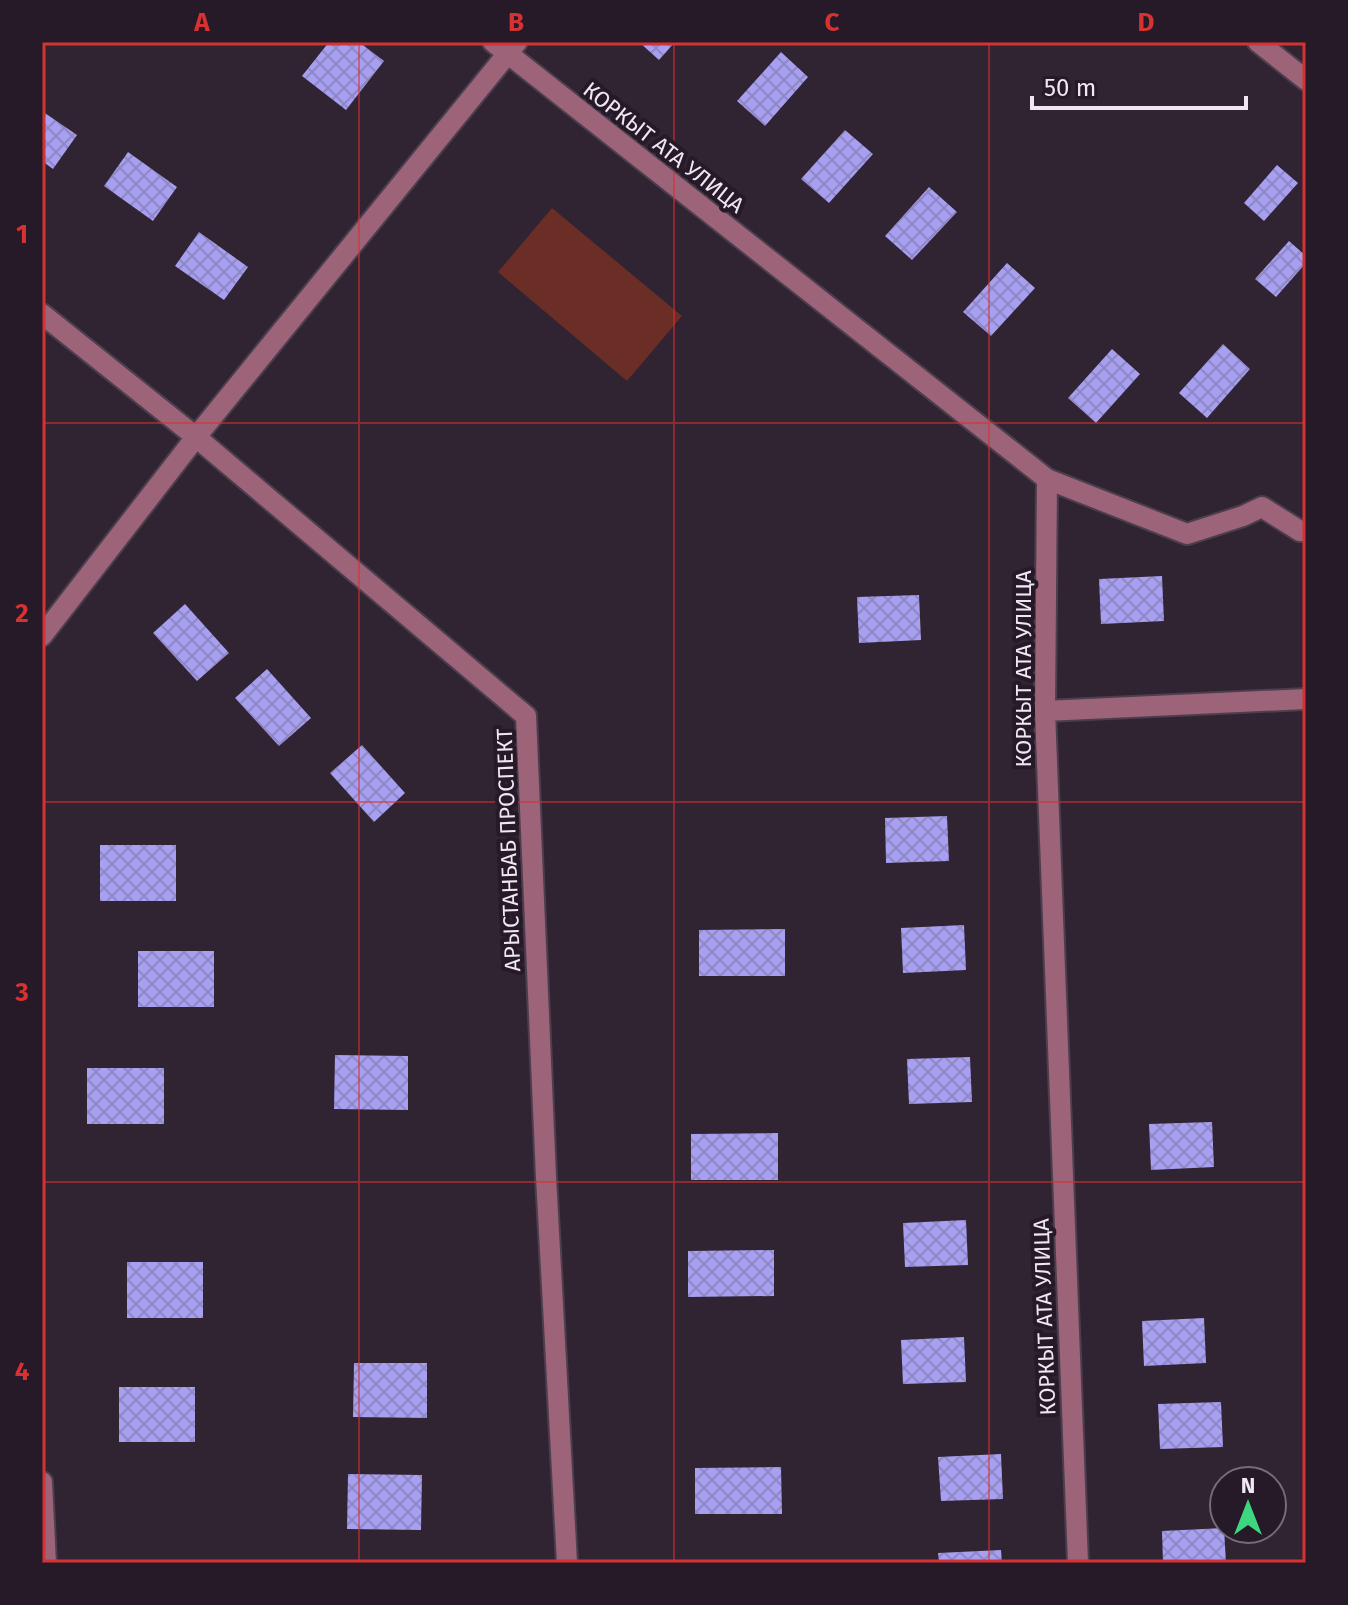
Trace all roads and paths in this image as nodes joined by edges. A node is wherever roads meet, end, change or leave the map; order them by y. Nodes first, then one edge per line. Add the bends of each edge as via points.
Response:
1 (1258, 42) edge
2 (506, 46) edge
3 (1306, 80) edge
4 (42, 314) edge
5 (196, 437) junction
6 (1047, 479) junction
7 (1306, 531) edge
8 (42, 636) edge
9 (1306, 699) edge
10 (1045, 711) junction
11 (42, 1482) edge
12 (46, 1563) edge
13 (567, 1563) edge
14 (1078, 1563) edge

1 - 3 street
2 - 5 street
2 - 6 street, КОРКЫТ АТА УЛИЦА
4 - 5 street, АРЫСТАНБАБ ПРОСПЕКТ
5 - 8 street
5 - 13 street, АРЫСТАНБАБ ПРОСПЕКТ via 526,716
6 - 7 street via 1187,534 1262,507
6 - 10 street, КОРКЫТ АТА УЛИЦА
9 - 10 street
10 - 14 street, КОРКЫТ АТА УЛИЦА
11 - 12 street

